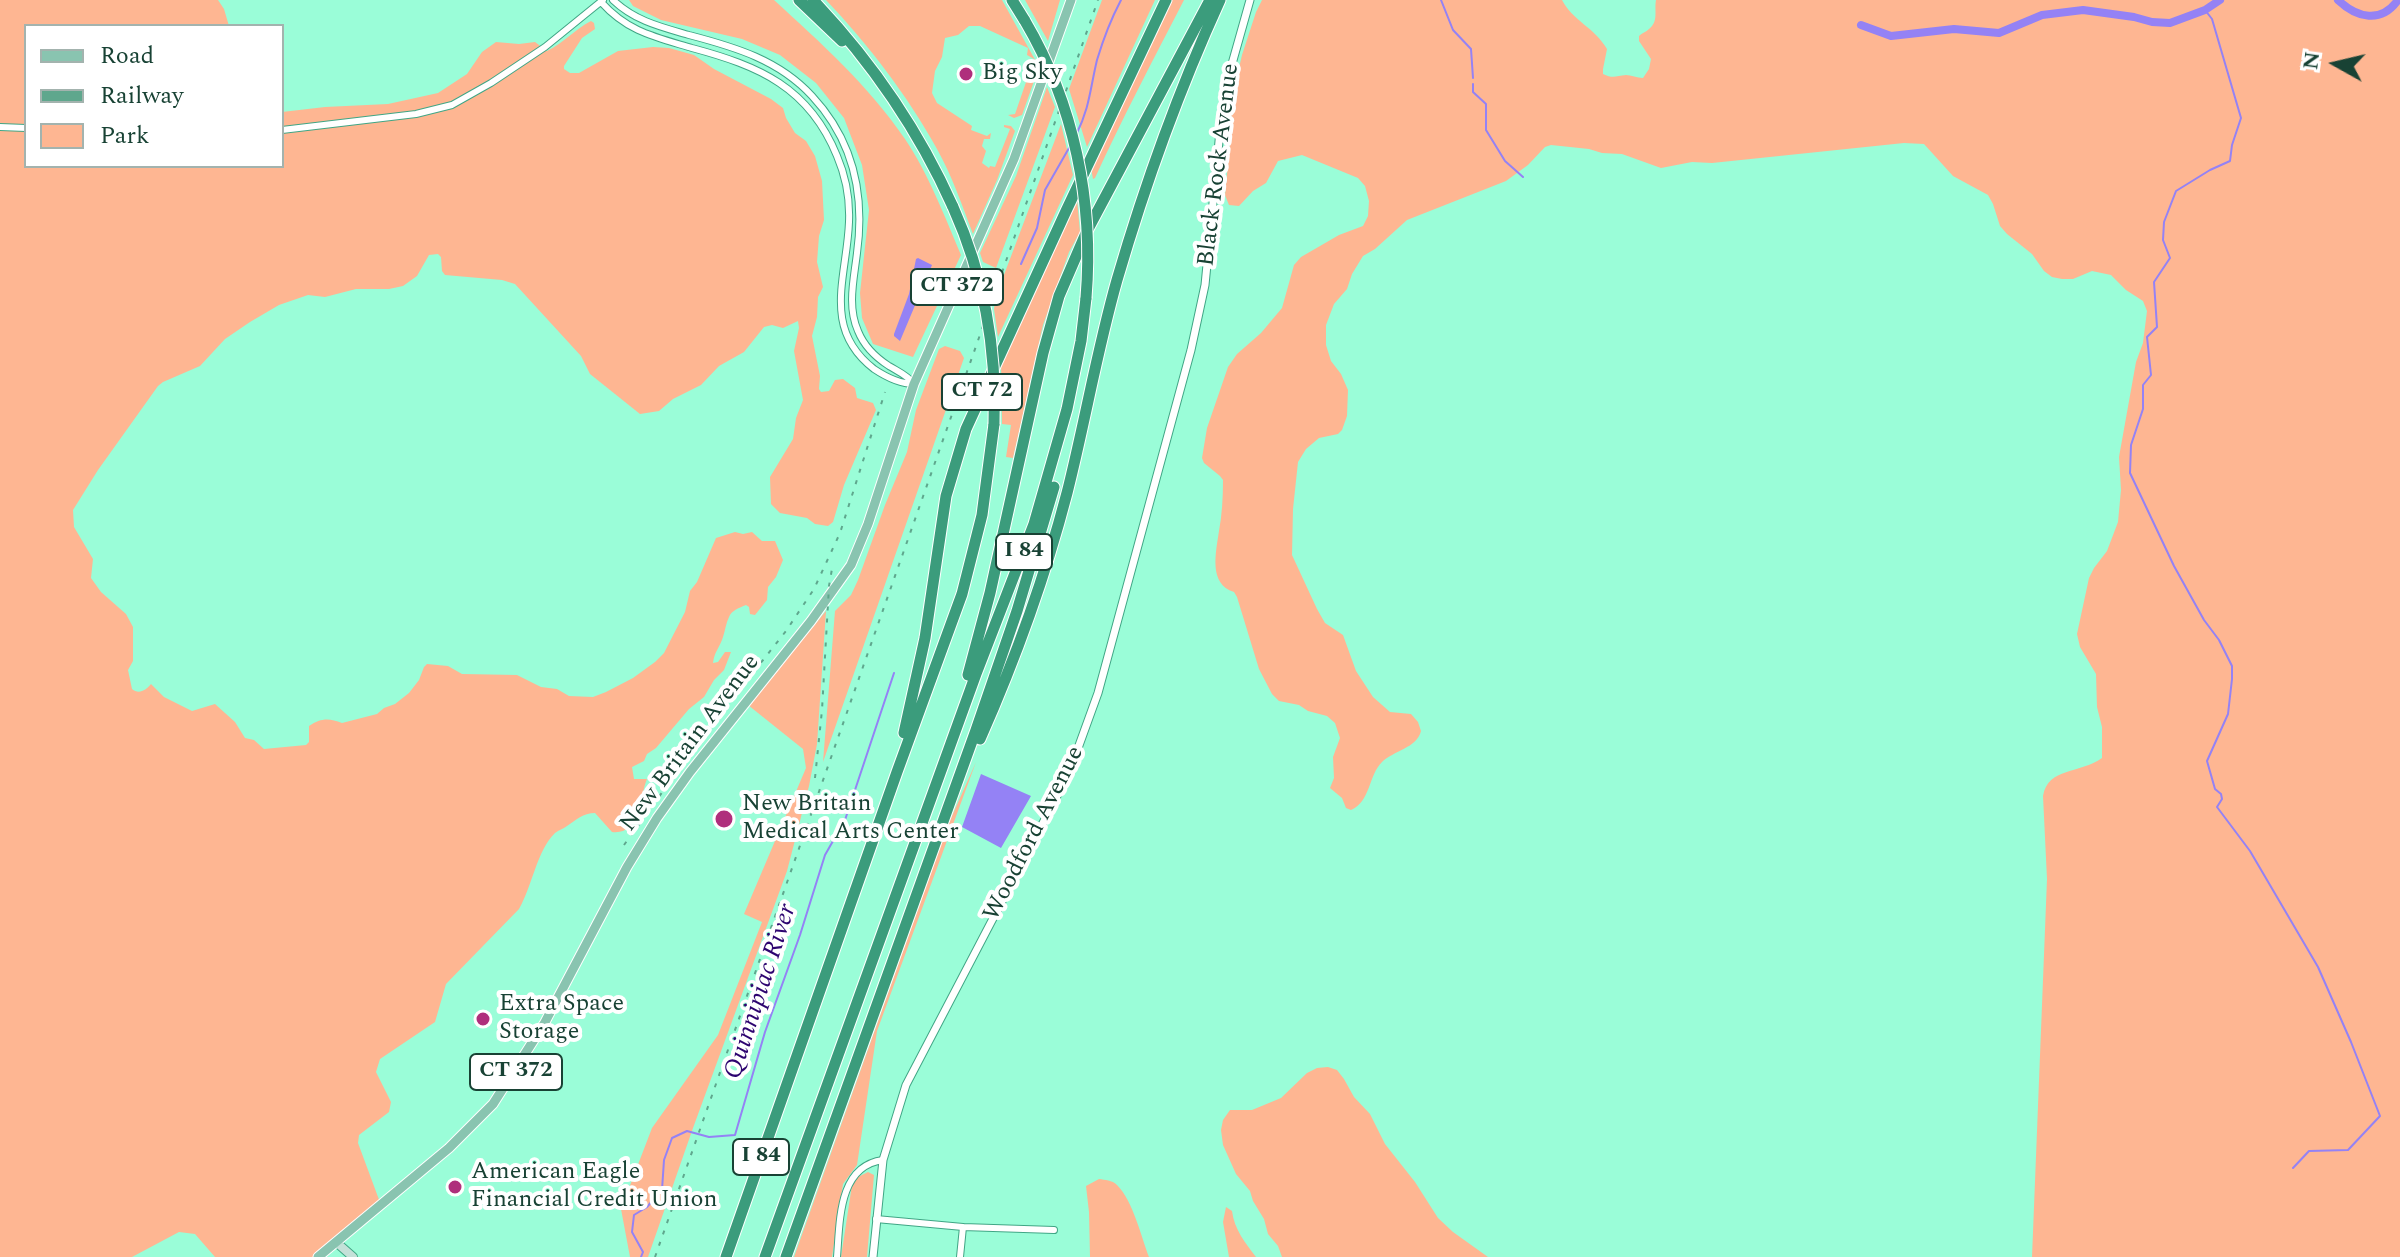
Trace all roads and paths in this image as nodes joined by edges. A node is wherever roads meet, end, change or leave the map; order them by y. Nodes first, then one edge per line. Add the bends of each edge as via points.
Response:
1 (613, 0) edge
2 (799, 0) edge
3 (813, 0) edge
4 (1012, 0) edge
5 (1071, 0) edge
6 (1166, 0) edge
7 (1210, 0) edge
8 (1220, 0) edge
9 (1250, 0) edge
10 (602, 1) edge
11 (860, 54) junction
12 (0, 127) edge
13 (24, 128) edge
14 (284, 130) edge
15 (1205, 285) joint
16 (914, 384) junction
17 (1067, 409) junction
18 (932, 798) junction
19 (951, 801) junction
20 (883, 811) junction
21 (883, 1160) junction
22 (876, 1219) junction
23 (963, 1227) junction
24 (1054, 1230) dead end
25 (336, 1242) junction
26 (318, 1257) edge
27 (353, 1257) edge
28 (726, 1257) edge
29 (765, 1257) edge
30 (786, 1257) edge
31 (837, 1257) edge
32 (873, 1257) edge
33 (960, 1257) edge

1 - 16 street via 650,23 765,60 801,84 823,108 841,136 858,186 861,222 854,319 872,353
2 - 11 highway
3 - 11 highway, I 84
4 - 17 highway, I 84, bridge via 1058,90 1080,168 1088,234 1086,298
5 - 16 main road, New Britain Avenue / CT 372 via 1001,191
6 - 20 highway, CT 72 via 963,439 942,519 917,683
7 - 18 highway, CT 72 via 1087,231 1055,309 985,614
8 - 19 highway via 1175,107 1130,238 1035,599 987,725
9 - 15 street, Black Rock Avenue via 1223,105
10 - 14 street via 545,47 452,105
10 - 16 street via 634,29 760,70 814,115 837,155 847,188 842,322 864,360 898,382
11 - 20 highway, I 84, bridge via 914,132 953,207 985,303 993,369 987,490 972,561
12 - 13 street
15 - 21 street, Woodford Avenue via 1123,606 1080,747 919,1059
16 - 25 main road, New Britain Avenue / CT 372 via 851,565 657,818 505,1088 449,1148
17 - 18 highway, I 84 via 1034,524
17 - 19 highway via 1060,462 1041,531
18 - 29 highway, I 84
19 - 30 highway
20 - 28 highway, I 84
21 - 22 street, Woodford Avenue
21 - 31 street via 865,1165 849,1182
22 - 23 street
22 - 32 street, Woodford Avenue
23 - 24 street
23 - 33 street
25 - 26 main road, New Britain Avenue / CT 372
25 - 27 main road

